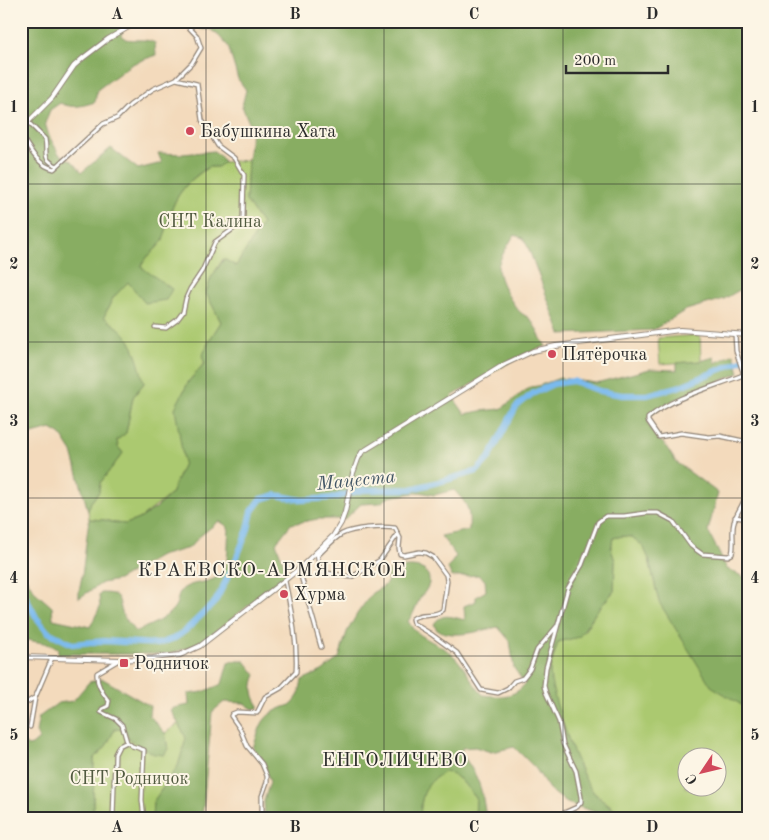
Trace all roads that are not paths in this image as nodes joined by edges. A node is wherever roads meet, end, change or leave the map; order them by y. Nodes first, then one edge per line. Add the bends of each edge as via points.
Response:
1 (139, 21) edge
2 (183, 21) edge
3 (182, 74) junction
4 (176, 79) junction
5 (185, 80) junction
6 (29, 123) junction
7 (21, 129) edge
8 (21, 135) edge
9 (58, 167) junction
10 (155, 327) dead end
11 (735, 334) junction
12 (748, 335) edge
13 (746, 374) edge
14 (748, 442) edge
15 (748, 474) edge
16 (735, 517) junction
17 (748, 519) edge
18 (398, 534) junction
19 (318, 554) junction
20 (299, 569) junction
21 (285, 581) junction
22 (558, 625) junction
23 (321, 647) dead end
24 (21, 657) edge
25 (52, 658) junction
26 (119, 660) junction
27 (35, 698) junction
28 (21, 703) edge
29 (30, 727) dead end
30 (128, 742) junction
31 (113, 819) edge
32 (144, 819) edge
33 (262, 819) edge
34 (556, 819) edge

1 - 6 street via 108,39 74,66 52,98
2 - 3 street via 197,36 201,48
3 - 4 street
3 - 5 street
4 - 5 street
4 - 9 street via 153,89 118,118 103,124
5 - 10 street via 197,84 202,120 218,146 234,158 244,175 243,218 215,242 177,320 166,328
6 - 7 street
6 - 9 street via 45,139 47,160
8 - 9 street via 40,162 51,169
11 - 12 street
11 - 13 street via 736,351
11 - 19 street via 680,330 556,346 533,351 505,364 366,449 353,473 346,512
13 - 14 street via 663,408 648,418 648,423 659,437 681,433
15 - 16 street via 745,499
16 - 17 street
16 - 22 street via 732,531 734,546 732,554 726,556 702,554 691,546 673,521 658,513 600,519 582,564 568,588
18 - 19 street via 395,528 389,527 351,531 341,534
18 - 19 street via 380,560 350,577 320,572
18 - 22 street via 400,554 419,552 431,555 446,575 443,610 415,616 413,623 457,653 482,690 498,693 523,678 538,650
19 - 20 street
20 - 21 street
20 - 23 street
21 - 26 street via 194,650 172,657
21 - 33 street via 297,656 296,672 281,688 265,697 257,713 237,712 231,716 267,776 262,796
22 - 34 street via 544,686 574,765 581,797 577,806
24 - 25 street
25 - 26 street
25 - 27 street
26 - 30 street via 96,676 102,693 109,701 101,712 122,725
27 - 28 street
27 - 29 street
30 - 31 street via 119,746 115,754
30 - 32 street via 144,750

